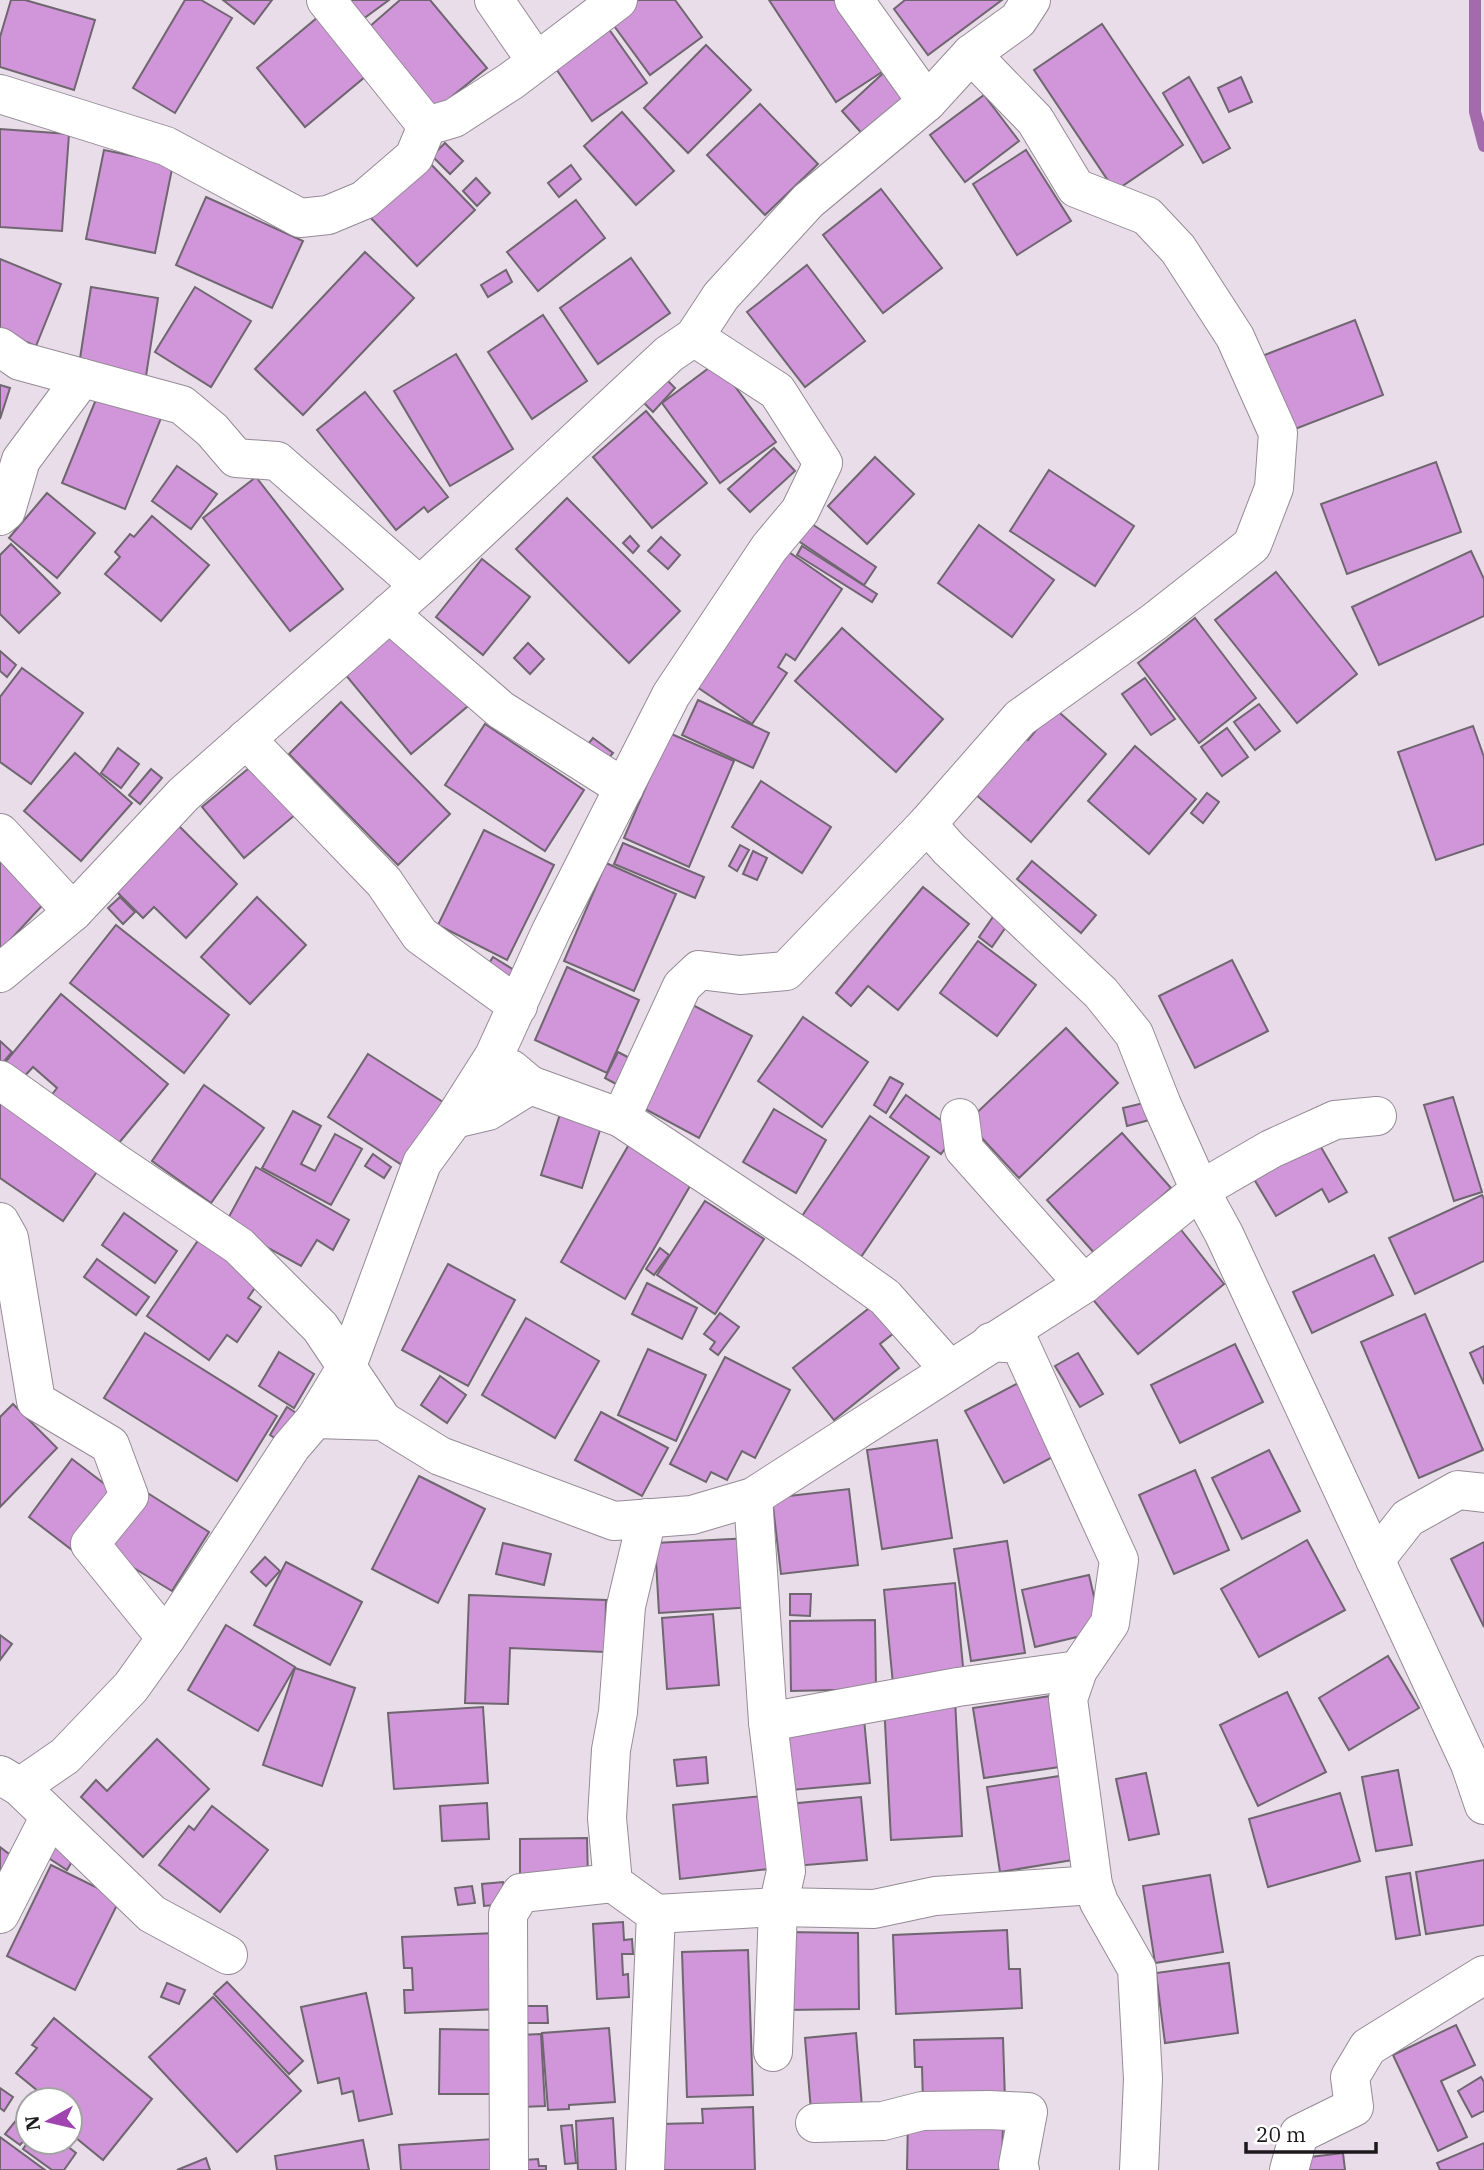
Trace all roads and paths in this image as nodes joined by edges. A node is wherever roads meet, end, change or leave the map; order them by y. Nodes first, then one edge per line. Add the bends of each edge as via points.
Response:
1 (326, 0) edge
2 (494, 0) edge
3 (618, 0) edge
4 (854, 0) edge
5 (1031, 0) edge
6 (971, 54) junction
7 (536, 61) junction
8 (0, 94) edge
9 (927, 102) junction
10 (427, 126) junction
11 (694, 337) junction
12 (0, 347) edge
13 (82, 378) junction
14 (0, 516) edge
15 (420, 586) junction
16 (389, 613) junction
17 (246, 739) junction
18 (624, 788) junction
19 (927, 824) junction
20 (0, 833) edge
21 (73, 912) junction
22 (0, 973) edge
23 (518, 1006) junction
24 (494, 1056) junction
25 (0, 1080) edge
26 (530, 1085) junction
27 (1377, 1116) dead end
28 (621, 1118) junction
29 (960, 1118) dead end
30 (454, 1119) junction
31 (1200, 1190) junction
32 (0, 1222) edge
33 (1084, 1284) junction
34 (991, 1342) junction
35 (346, 1366) junction
36 (948, 1369) junction
37 (316, 1419) junction
38 (383, 1421) junction
39 (1484, 1493) edge
40 (753, 1497) junction
41 (647, 1518) junction
42 (1375, 1560) junction
43 (166, 1638) junction
44 (1078, 1670) junction
45 (768, 1722) junction
46 (10, 1781) edge
47 (1484, 1805) edge
48 (50, 1816) junction
49 (613, 1882) junction
50 (1093, 1885) junction
51 (778, 1907) junction
52 (0, 1914) edge
53 (656, 1914) junction
54 (228, 1955) dead end
55 (1484, 1975) edge
56 (773, 2052) dead end
57 (815, 2123) dead end
58 (509, 2170) edge
59 (645, 2170) edge
60 (1020, 2170) edge
61 (1139, 2170) edge
62 (1289, 2170) edge

1 - 10 street
2 - 7 street
3 - 7 street
4 - 9 street
5 - 6 street via 1018,20
6 - 9 street
6 - 19 street via 1035,120 1076,188 1147,216 1178,249 1235,337 1278,433 1274,488 1252,545 1020,718
7 - 10 street via 454,118
8 - 10 street via 166,146 300,218 328,215 364,200 414,157
9 - 11 street via 807,201 721,296
11 - 15 street via 669,354
11 - 18 street via 777,391 823,463 800,511 769,548 671,695
12 - 13 street via 20,361
13 - 14 street via 21,460 6,511
13 - 15 street via 182,405 236,458 276,461
15 - 16 street
16 - 17 street
16 - 18 street via 502,710
17 - 21 street via 184,794
17 - 23 street via 383,881 420,935
18 - 23 street
19 - 28 street via 786,971 740,975 699,970 682,986
19 - 31 street via 1101,993 1134,1034
20 - 21 street
21 - 22 street
23 - 24 street
24 - 26 street
24 - 30 street
25 - 35 street via 239,1246 320,1327
26 - 28 street
26 - 30 street via 488,1111
27 - 31 street via 1335,1120 1270,1149
28 - 36 street via 885,1297
29 - 33 street via 964,1149
30 - 35 street via 422,1163
31 - 33 street
31 - 42 street
32 - 43 street via 9,1238 36,1401 110,1445 129,1496 90,1544
33 - 34 street
34 - 36 street
34 - 44 street via 1020,1344 1119,1560 1110,1623
35 - 37 street
35 - 38 street
36 - 40 street
37 - 38 street
37 - 43 street via 290,1447
38 - 41 street via 440,1456 614,1521
39 - 42 street via 1458,1490 1408,1518
40 - 41 street via 692,1515
40 - 45 street
41 - 49 street via 626,1606 611,1751 607,1818
42 - 47 street via 1470,1764
43 - 46 street via 131,1687 65,1756
44 - 45 street
44 - 50 street via 1068,1699
45 - 51 street via 786,1871
46 - 48 street
48 - 52 street
48 - 54 street via 152,1914
49 - 53 street
49 - 58 street via 521,1893 508,1914
50 - 51 street via 935,1896 874,1909
50 - 61 street via 1137,1969 1143,2079
51 - 53 street
51 - 56 street
53 - 59 street
55 - 62 street via 1368,2047 1350,2077 1354,2107 1299,2133
57 - 60 street via 883,2121 922,2111 1028,2112

